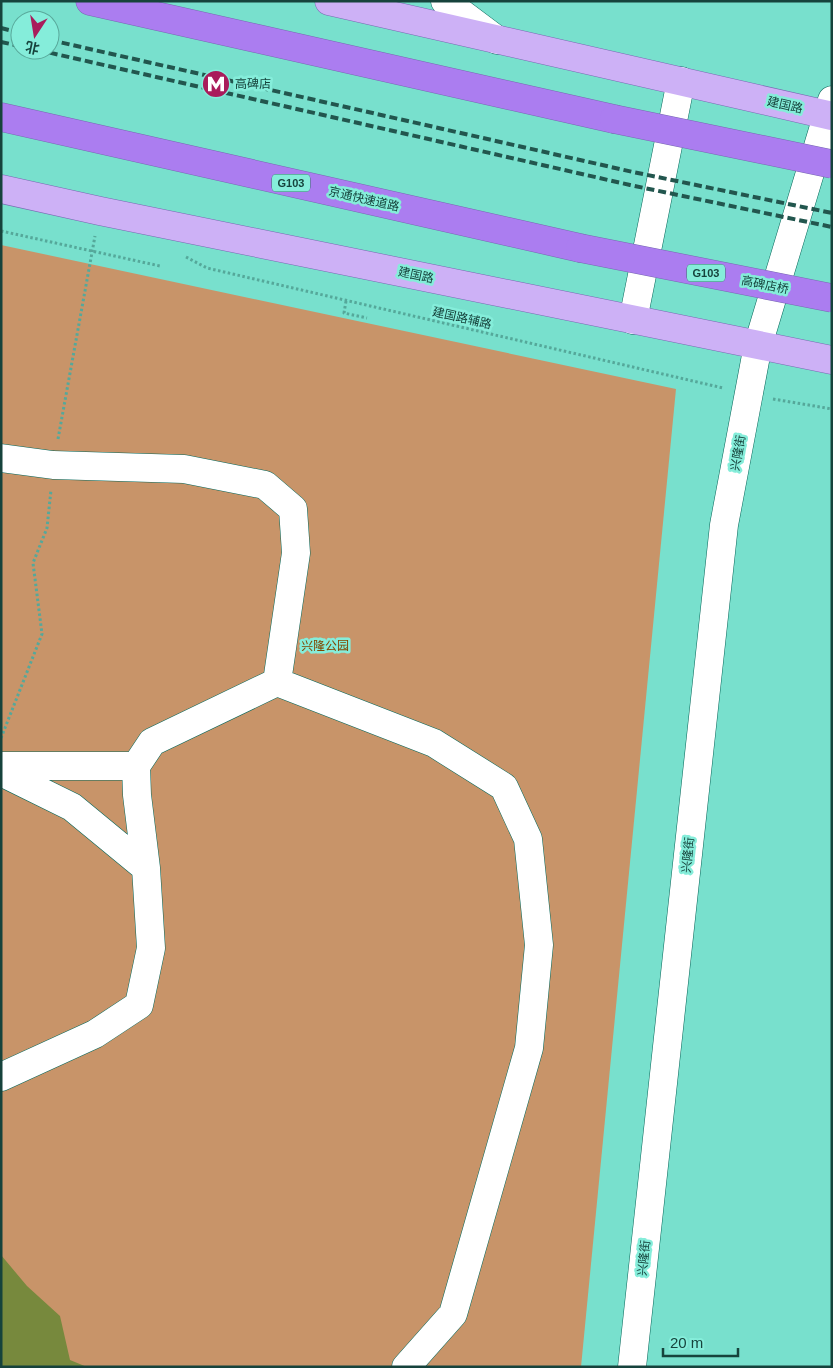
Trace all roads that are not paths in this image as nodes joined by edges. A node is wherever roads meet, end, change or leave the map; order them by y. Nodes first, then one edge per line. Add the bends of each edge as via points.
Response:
1 (90, 1) edge
2 (329, 1) edge
3 (445, 1) edge
4 (498, 40) junction
5 (681, 82) junction
6 (831, 110) edge
7 (1, 117) edge
8 (832, 164) edge
9 (1, 188) edge
10 (580, 248) joint
11 (832, 298) edge
12 (633, 320) junction
13 (758, 345) junction
14 (832, 360) edge
15 (1, 458) edge
16 (277, 682) junction
17 (1, 766) edge
18 (136, 766) junction
19 (1, 772) edge
20 (146, 868) junction
21 (1, 1077) edge
22 (406, 1367) edge
23 (632, 1367) edge

1 - 8 highway, bridge via 614,119
2 - 4 main road, 建国路
3 - 4 street
4 - 5 main road, 建国路
5 - 6 main road, 建国路
5 - 12 street
6 - 13 street, 兴隆街
7 - 10 highway, 京通快速道路 / G103
9 - 12 main road, 建国路
10 - 11 highway, 高碑店桥 / G103, bridge
12 - 13 main road, 建国路
13 - 14 main road, 建国路
13 - 23 street, 兴隆街 via 724,525
15 - 16 street via 53,465 184,469 265,485 292,509 296,553
16 - 18 street via 152,742
16 - 22 street via 434,743 504,787 528,839 539,945 529,1048 453,1314
17 - 18 street
18 - 20 street
19 - 20 street via 72,807
20 - 21 street via 151,948 139,1005 95,1034

